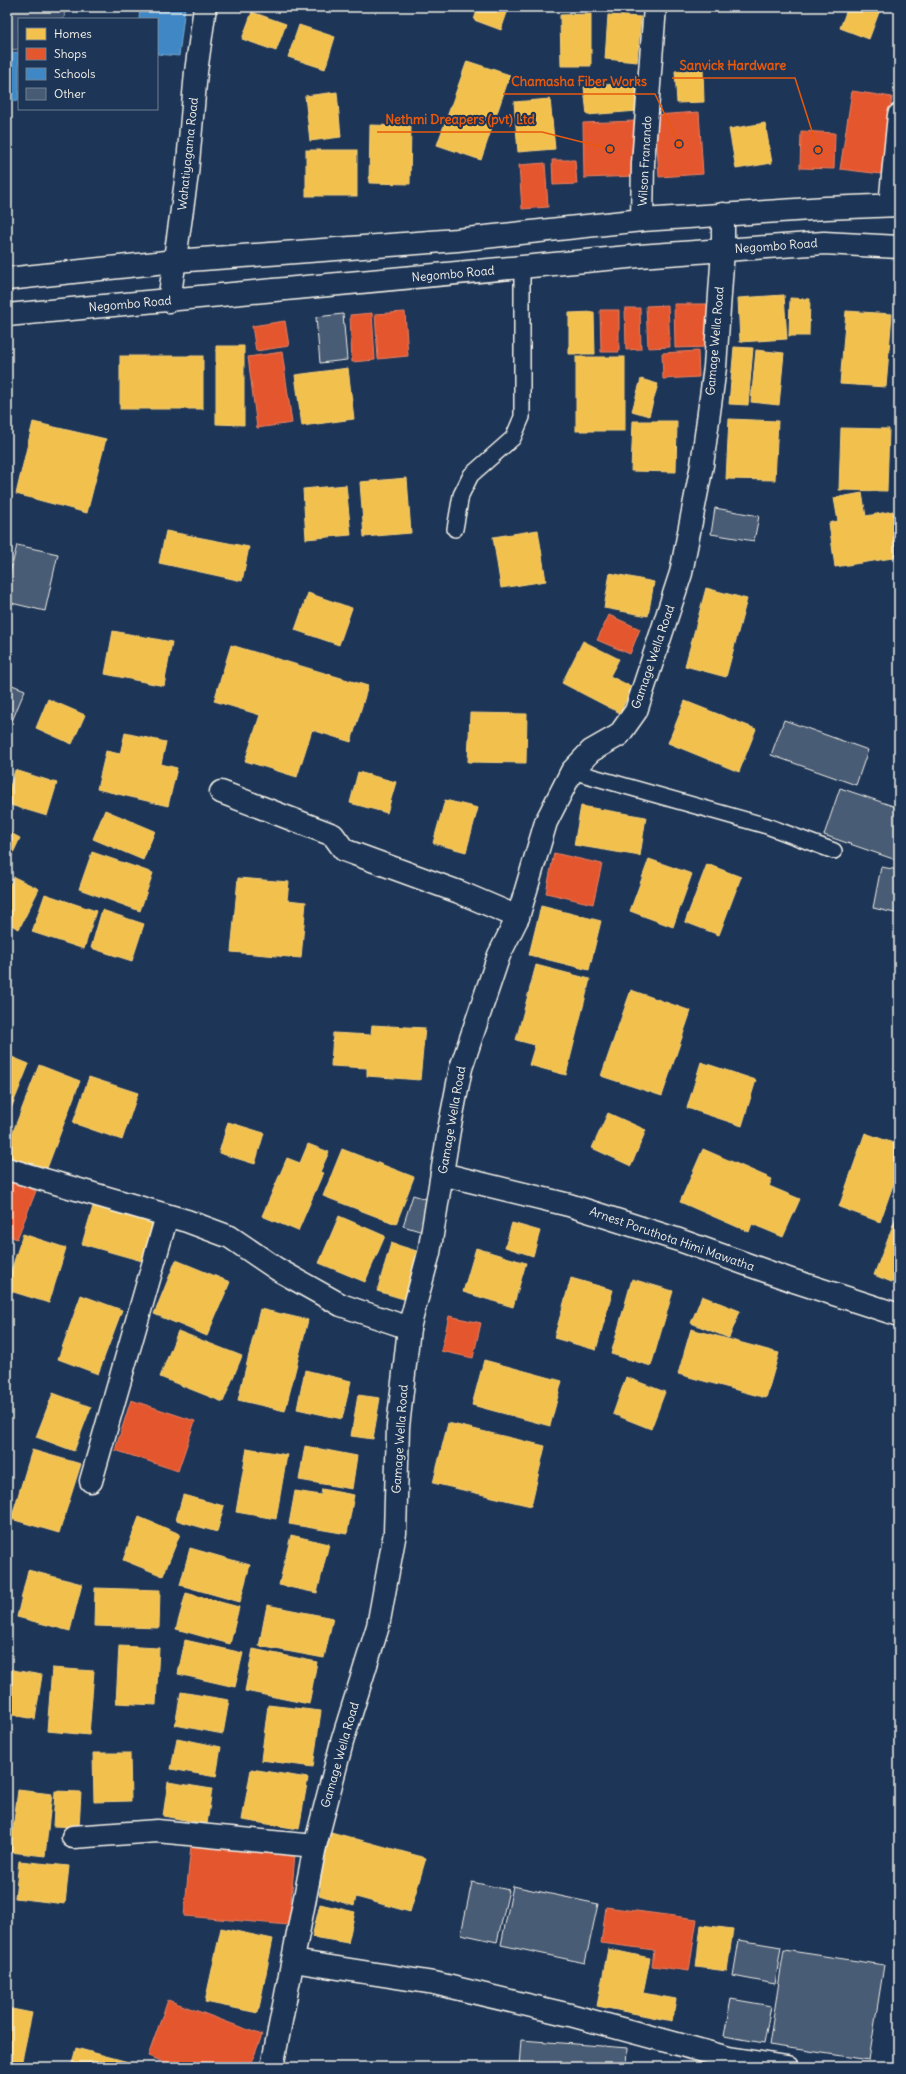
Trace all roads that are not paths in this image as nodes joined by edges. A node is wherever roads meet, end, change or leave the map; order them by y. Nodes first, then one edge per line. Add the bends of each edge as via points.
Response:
1 (205, 7) edge
2 (656, 7) edge
3 (899, 115) edge
4 (895, 205) edge
5 (723, 214) junction
6 (642, 220) junction
7 (899, 247) edge
8 (723, 250) junction
9 (175, 261) junction
10 (522, 268) junction
11 (7, 279) edge
12 (169, 300) junction
13 (7, 315) edge
14 (455, 529) dead end
15 (572, 771) junction
16 (221, 792) dead end
17 (834, 851) dead end
18 (518, 917) junction
19 (7, 1169) edge
20 (442, 1174) junction
21 (167, 1216) junction
22 (899, 1315) edge
23 (409, 1328) junction
24 (92, 1481) dead end
25 (73, 1837) dead end
26 (315, 1846) junction
27 (293, 1961) junction
28 (272, 2067) edge
29 (787, 2067) edge

1 - 9 main road, Wahatiyagama Road
2 - 6 main road, Wilson Franando via 643,163
3 - 4 main road
4 - 5 main road
5 - 6 main road
5 - 8 main road, Gamage Wella Road
6 - 9 main road via 457,240
7 - 8 main road, Negombo Road via 824,243
8 - 10 main road, Negombo Road
8 - 15 main road, Gamage Wella Road via 715,367 702,465 680,573 636,711 619,735 591,751
9 - 11 main road
9 - 12 main road, Wahatiyagama Road
10 - 12 main road, Negombo Road
10 - 14 lane via 522,417 513,438 471,475 461,495
12 - 13 main road, Negombo Road
15 - 17 lane via 767,826
15 - 18 main road, Gamage Wella Road via 546,822
16 - 18 main road via 332,835 344,850 459,892
18 - 20 main road, Gamage Wella Road via 499,955 461,1068
19 - 21 main road
20 - 22 main road, Arnest Poruthota Himi Mawatha via 569,1205
20 - 23 main road, Gamage Wella Road via 429,1253
21 - 23 main road via 230,1237 277,1269 341,1305
21 - 24 main road
23 - 26 main road, Gamage Wella Road via 398,1427 395,1533 381,1611 342,1742
25 - 26 main road via 157,1831
26 - 27 main road, Gamage Wella Road
27 - 28 main road, Gamage Wella Road
27 - 29 main road via 434,1983 570,2015 730,2058

